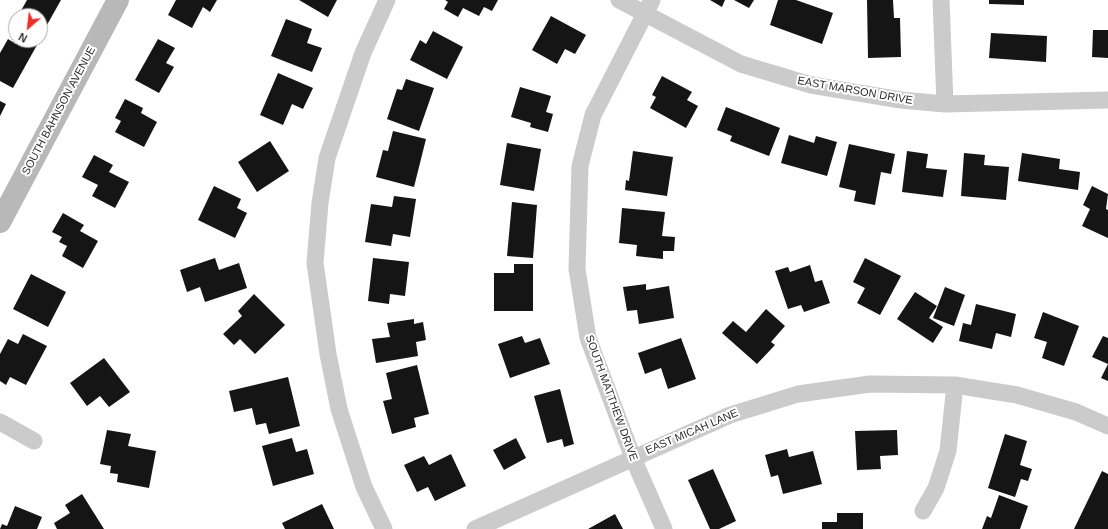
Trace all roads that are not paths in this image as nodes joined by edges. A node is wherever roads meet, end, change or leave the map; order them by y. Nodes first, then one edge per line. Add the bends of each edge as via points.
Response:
1 (118, 0) edge
2 (387, 0) edge
3 (620, 0) edge
4 (941, 0) edge
5 (649, 7) edge
6 (1108, 100) edge
7 (945, 104) junction
8 (0, 222) edge
9 (955, 385) junction
10 (0, 422) edge
11 (1108, 426) edge
12 (34, 441) dead end
13 (633, 458) junction
14 (923, 511) dead end
15 (384, 529) edge
16 (476, 529) edge
17 (664, 529) edge

1 - 8 street, SOUTH BAHNSON AVENUE
2 - 15 street via 363,53 327,158 315,263 339,409 364,487
3 - 5 street, EAST MARSON DRIVE
4 - 7 street
5 - 7 street, EAST MARSON DRIVE via 748,67 811,85 901,100
5 - 13 street, SOUTH MATTHEW DRIVE via 593,115 580,166 577,220 577,269 588,338
6 - 7 street, EAST MARSON DRIVE
9 - 11 street, EAST MICAH LANE via 1018,395 1076,412
9 - 13 street, EAST MICAH LANE via 870,384 798,394 730,415
9 - 14 street via 948,451 936,488
10 - 12 street
13 - 16 street, EAST MICAH LANE
13 - 17 street, SOUTH MATTHEW DRIVE

